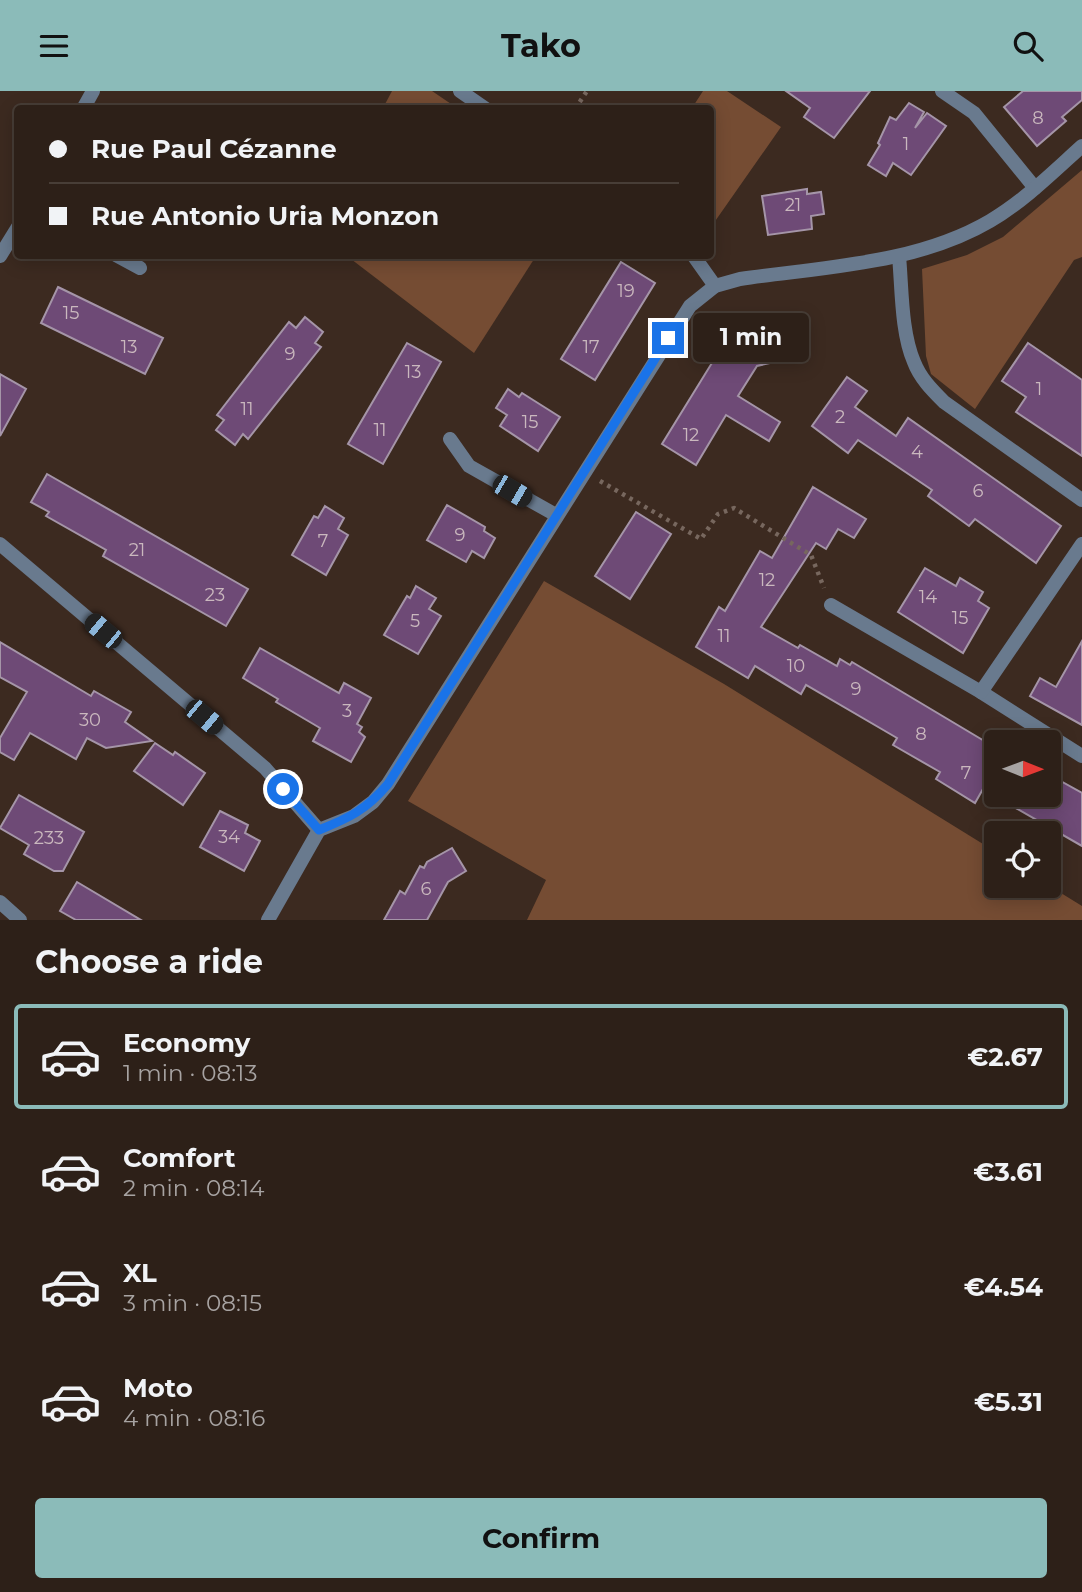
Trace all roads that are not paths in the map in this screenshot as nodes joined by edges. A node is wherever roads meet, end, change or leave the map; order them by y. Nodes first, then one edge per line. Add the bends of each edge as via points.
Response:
1 (460, 91) edge
2 (943, 91) edge
3 (480, 105) edge
4 (1082, 146) edge
5 (1035, 188) junction
6 (14, 233) edge
7 (0, 256) edge
8 (899, 256) junction
9 (123, 259) edge
10 (696, 259) edge
11 (140, 268) dead end
12 (715, 286) junction
13 (450, 439) dead end
14 (1082, 500) edge
15 (556, 515) junction
16 (0, 544) edge
17 (1082, 544) edge
18 (831, 605) road end
19 (981, 692) junction
20 (1082, 756) edge
21 (319, 830) junction
22 (0, 902) edge
23 (20, 920) edge
24 (268, 920) edge

1 - 3 street
2 - 5 street via 974,113
4 - 5 street
5 - 8 street via 968,233
6 - 7 street
8 - 12 street
8 - 14 street via 913,361 926,383 944,402
9 - 11 street
10 - 12 street
12 - 15 street via 690,306
13 - 15 street via 469,466
15 - 21 street via 388,784 354,815
16 - 21 street via 265,768
17 - 19 street
18 - 19 street
19 - 20 street
21 - 24 street
22 - 23 street

